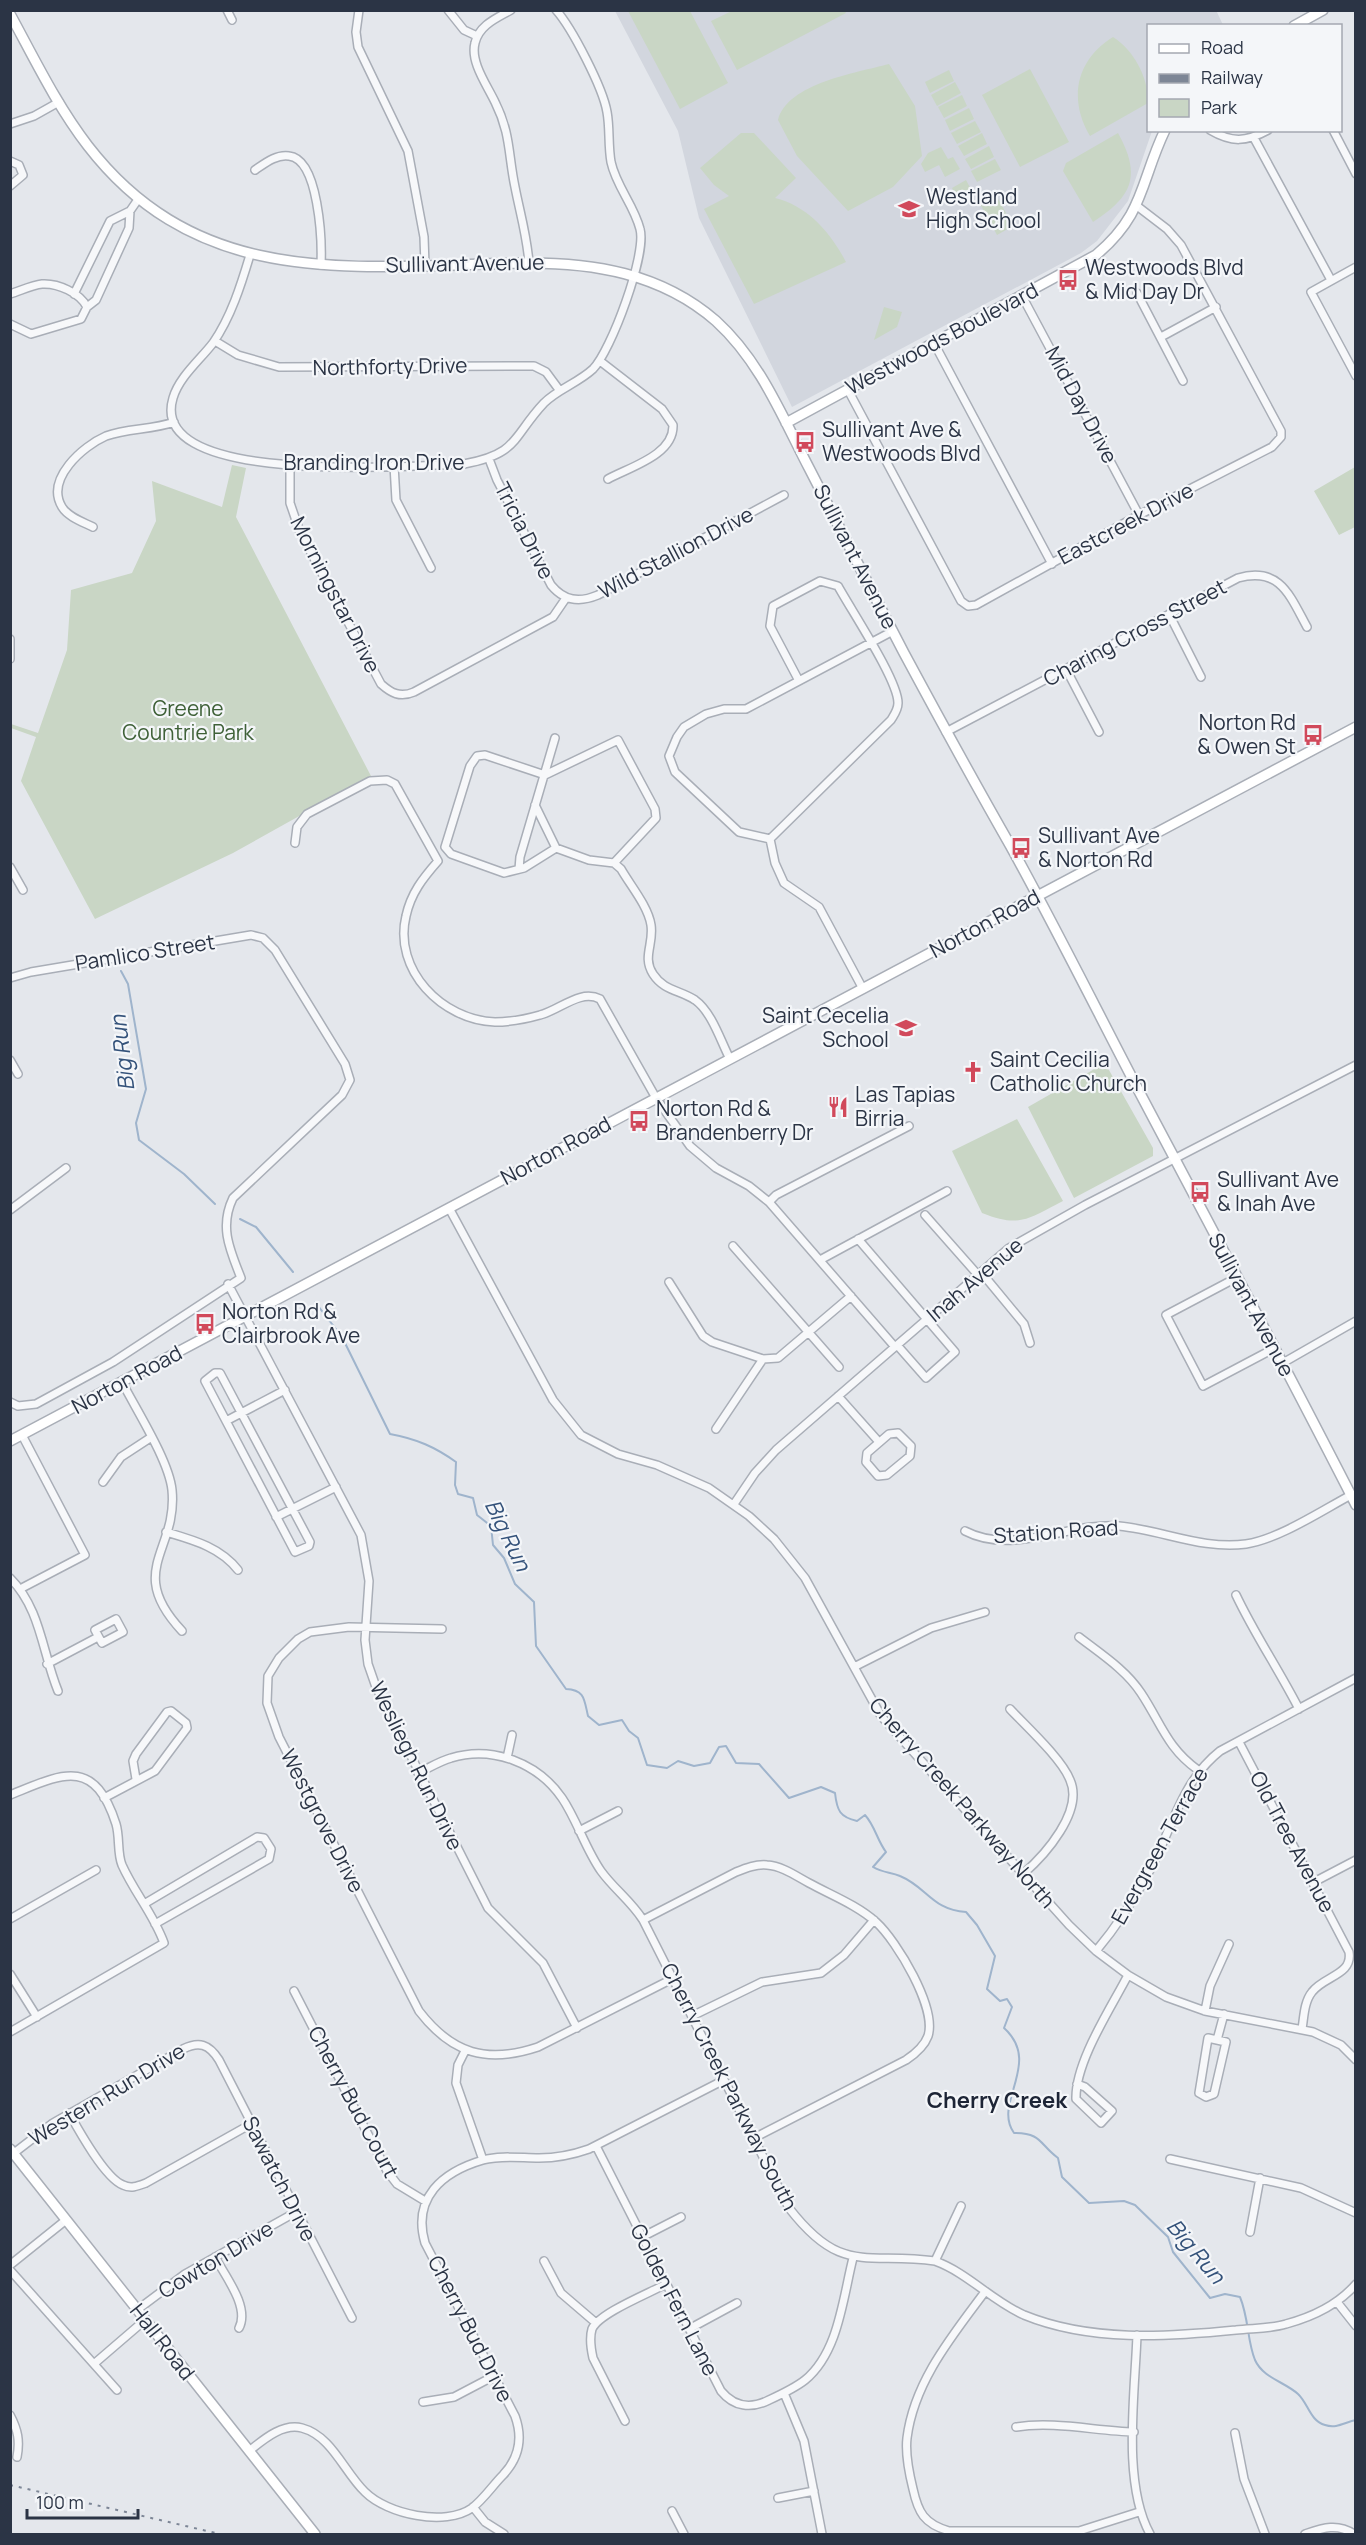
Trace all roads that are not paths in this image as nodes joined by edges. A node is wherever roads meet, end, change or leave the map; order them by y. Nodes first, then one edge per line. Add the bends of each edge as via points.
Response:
1 (227, 10) edge
2 (358, 10) edge
3 (448, 10) edge
4 (511, 10) edge
5 (556, 10) edge
6 (1323, 10) edge
7 (10, 14) edge
8 (232, 20) dead end
9 (1298, 24) edge
10 (477, 36) junction
11 (59, 102) junction
12 (10, 124) edge
13 (1164, 132) edge
14 (1215, 132) edge
15 (1264, 132) edge
16 (1334, 132) edge
17 (1254, 138) junction
18 (10, 161) edge
19 (255, 170) dead end
20 (1356, 174) edge
21 (10, 186) edge
22 (139, 198) junction
23 (1137, 206) junction
24 (130, 211) junction
25 (250, 255) junction
26 (529, 263) junction
27 (424, 264) junction
28 (321, 265) junction
29 (1356, 267) edge
30 (633, 275) junction
31 (1331, 280) junction
32 (1137, 293) dead end
33 (10, 294) edge
34 (74, 294) junction
35 (1022, 296) junction
36 (87, 307) junction
37 (1216, 307) junction
38 (10, 324) edge
39 (1161, 337) junction
40 (214, 341) junction
41 (934, 343) junction
42 (600, 361) junction
43 (1356, 376) edge
44 (1184, 381) dead end
45 (848, 390) junction
46 (560, 391) junction
47 (174, 422) junction
48 (786, 423) junction
49 (489, 459) junction
50 (394, 465) junction
51 (290, 466) junction
52 (608, 479) dead end
53 (784, 495) dead end
54 (1139, 515) junction
55 (93, 527) dead end
56 (1052, 564) junction
57 (431, 568) dead end
58 (566, 598) junction
59 (1169, 615) junction
60 (1307, 627) dead end
61 (893, 631) junction
62 (10, 639) edge
63 (870, 643) junction
64 (10, 659) edge
65 (1066, 669) junction
66 (1201, 677) dead end
67 (798, 679) junction
68 (1355, 729) edge
69 (946, 732) junction
70 (1099, 732) dead end
71 (555, 738) dead end
72 (545, 775) junction
73 (534, 805) junction
74 (770, 839) junction
75 (295, 843) dead end
76 (556, 848) junction
77 (614, 863) junction
78 (10, 867) edge
79 (519, 869) junction
80 (23, 890) dead end
81 (1037, 897) junction
82 (10, 978) edge
83 (863, 989) junction
84 (730, 1059) junction
85 (10, 1060) edge
86 (1356, 1065) edge
87 (18, 1074) dead end
88 (656, 1098) junction
89 (909, 1126) dead end
90 (1174, 1159) junction
91 (66, 1168) dead end
92 (947, 1191) dead end
93 (769, 1202) junction
94 (449, 1208) junction
95 (10, 1210) edge
96 (925, 1215) dead end
97 (858, 1239) junction
98 (734, 1246) dead end
99 (820, 1260) junction
100 (979, 1274) junction
101 (1236, 1278) junction
102 (669, 1282) dead end
103 (228, 1284) junction
104 (851, 1296) junction
105 (246, 1316) junction
106 (927, 1319) junction
107 (1356, 1321) edge
108 (809, 1332) junction
109 (1030, 1343) dead end
110 (896, 1346) junction
111 (1273, 1349) junction
112 (763, 1359) junction
113 (1281, 1364) junction
114 (839, 1367) dead end
115 (122, 1382) junction
116 (285, 1390) junction
117 (838, 1396) junction
118 (10, 1402) edge
119 (243, 1413) junction
120 (226, 1421) junction
121 (716, 1429) dead end
122 (22, 1436) junction
123 (150, 1438) junction
124 (10, 1441) edge
125 (879, 1442) junction
126 (103, 1482) dead end
127 (336, 1487) junction
128 (1350, 1495) junction
129 (734, 1504) junction
130 (1356, 1505) edge
131 (293, 1509) junction
132 (276, 1517) junction
133 (965, 1531) dead end
134 (166, 1532) junction
135 (238, 1570) dead end
136 (10, 1578) edge
137 (20, 1589) junction
138 (1236, 1595) dead end
139 (985, 1612) dead end
140 (365, 1628) junction
141 (442, 1629) dead end
142 (182, 1631) dead end
143 (98, 1637) dead end
144 (1079, 1637) dead end
145 (47, 1664) junction
146 (854, 1667) junction
147 (1356, 1678) edge
148 (58, 1691) dead end
149 (1010, 1709) dead end
150 (1299, 1709) junction
151 (512, 1736) dead end
152 (1239, 1742) junction
153 (507, 1758) junction
154 (1198, 1770) junction
155 (418, 1773) junction
156 (136, 1779) junction
157 (10, 1795) edge
158 (104, 1798) junction
159 (618, 1811) dead end
160 (579, 1831) junction
161 (1356, 1860) edge
162 (96, 1870) dead end
163 (1023, 1874) junction
164 (1314, 1882) junction
165 (144, 1904) junction
166 (10, 1919) edge
167 (643, 1920) junction
168 (874, 1920) junction
169 (155, 1924) junction
170 (1229, 1944) dead end
171 (1096, 1951) junction
172 (10, 1974) edge
173 (1128, 1975) junction
174 (672, 1979) junction
175 (294, 1991) dead end
176 (1204, 2011) junction
177 (1224, 2014) junction
178 (692, 2016) junction
179 (37, 2017) junction
180 (577, 2028) junction
181 (1302, 2029) junction
182 (10, 2032) edge
183 (1217, 2040) junction
184 (202, 2044) joint
185 (465, 2051) junction
186 (1356, 2060) edge
187 (724, 2080) junction
188 (1077, 2084) junction
189 (69, 2114) junction
190 (251, 2124) junction
191 (754, 2138) junction
192 (596, 2146) junction
193 (12, 2151) edge
194 (1170, 2159) dead end
195 (483, 2160) junction
196 (1260, 2178) junction
197 (425, 2201) junction
198 (961, 2206) dead end
199 (296, 2212) junction
200 (1356, 2212) edge
201 (681, 2217) dead end
202 (66, 2220) junction
203 (1250, 2232) dead end
204 (642, 2237) junction
205 (215, 2257) junction
206 (853, 2258) junction
207 (544, 2261) dead end
208 (935, 2261) junction
209 (10, 2265) edge
210 (10, 2270) edge
211 (666, 2284) junction
212 (1356, 2284) edge
213 (984, 2293) junction
214 (1337, 2302) junction
215 (737, 2303) dead end
216 (137, 2310) junction
217 (351, 2318) dead end
218 (145, 2320) junction
219 (596, 2323) junction
220 (1356, 2326) edge
221 (239, 2328) dead end
222 (689, 2328) junction
223 (1137, 2336) junction
224 (94, 2364) junction
225 (494, 2376) junction
226 (117, 2390) dead end
227 (784, 2393) junction
228 (423, 2402) dead end
229 (10, 2415) edge
230 (625, 2421) dead end
231 (1016, 2427) dead end
232 (1134, 2432) junction
233 (1235, 2433) dead end
234 (249, 2451) junction
235 (17, 2457) dead end
236 (814, 2491) junction
237 (778, 2498) dead end
238 (473, 2507) junction
239 (672, 2511) dead end
240 (1139, 2512) junction
241 (965, 2533) edge
242 (315, 2535) edge
243 (504, 2535) edge
244 (684, 2535) edge
245 (822, 2535) edge
246 (1150, 2535) edge
247 (1265, 2535) edge
248 (1305, 2535) edge
249 (1354, 2535) edge

1 - 8 street
2 - 27 street via 358,47 408,151 424,237
3 - 10 street via 464,30
4 - 10 street via 490,22
5 - 30 street, Branding Iron Drive via 604,100 611,164 641,231 642,245
6 - 9 street
7 - 11 street, Sullivant Avenue
10 - 26 street via 477,64 504,121 510,144
11 - 12 street
11 - 22 street, Sullivant Avenue via 89,148
13 - 23 street, Westwoods Boulevard
14 - 17 street via 1236,141
15 - 17 street
16 - 20 street
17 - 31 street
18 - 21 street via 19,165 23,175
19 - 28 street via 284,155 296,157 304,164 320,226
22 - 24 street
22 - 25 street, Sullivant Avenue via 190,231
23 - 35 street, Westwoods Boulevard via 1115,237 1096,255
23 - 37 street via 1181,245
24 - 34 street via 110,220
24 - 36 street via 129,228 96,300
25 - 28 street, Sullivant Avenue
25 - 40 street via 234,305
26 - 27 street, Sullivant Avenue
26 - 30 street, Sullivant Avenue via 584,265
27 - 28 street, Sullivant Avenue
29 - 31 street
30 - 42 street, Branding Iron Drive via 612,340
30 - 48 street, Sullivant Avenue via 672,292 715,321 752,362
31 - 43 street via 1311,292
32 - 39 street
33 - 34 street via 41,284
34 - 36 street
35 - 41 street, Westwoods Boulevard
35 - 54 street, Mid Day Drive
36 - 38 street via 81,319 35,334
37 - 39 street
37 - 54 street, Eastcreek Drive via 1276,420 1281,437 1272,447
39 - 44 street
40 - 46 street, Northforty Drive via 238,355 279,367 534,366 546,372
40 - 47 street via 177,388 172,399
41 - 45 street, Westwoods Boulevard
41 - 56 street
42 - 46 street, Branding Iron Drive
42 - 52 street via 662,409 673,424 672,438 664,448
45 - 48 street, Westwoods Boulevard
45 - 56 street, Eastcreek Drive via 961,601 968,606 976,605
46 - 49 street, Branding Iron Drive via 539,409 515,442
47 - 51 street, Branding Iron Drive via 184,438 204,449
47 - 55 street via 103,437 65,470 57,492 62,507
48 - 61 street, Sullivant Avenue
49 - 50 street, Branding Iron Drive via 464,464
49 - 58 street, Tricia Drive via 551,585
50 - 51 street, Branding Iron Drive
50 - 57 street via 396,500
51 - 58 street, Morningstar Drive via 290,503 300,532 381,684 390,692 414,692 521,635 553,617
53 - 58 street, Wild Stallion Drive via 598,595 579,600
54 - 56 street, Eastcreek Drive
59 - 60 street, Charing Cross Street via 1238,578 1259,574 1279,582
59 - 65 street, Charing Cross Street
59 - 66 street
61 - 63 street
61 - 69 street, Sullivant Avenue
62 - 64 street
63 - 67 street
63 - 67 street via 838,586 829,581 810,585 773,606 770,618 773,632
63 - 74 street via 892,683 897,710
65 - 69 street, Charing Cross Street
65 - 70 street
67 - 74 street via 746,709 706,714 684,727 669,756 671,766 739,832
68 - 81 street, Norton Road
69 - 81 street, Sullivant Avenue
71 - 72 street
72 - 73 street
72 - 77 street via 618,740 655,809 656,818
72 - 79 street via 485,755 477,756 470,766 446,842 451,854 504,873
73 - 76 street
73 - 79 street
74 - 83 street via 784,883 819,907
75 - 88 street via 297,827 307,814 370,781 387,780 395,784 438,861 414,892 405,924 408,957 429,993 462,1014 494,1022 540,1015 579,998 595,996 607,1007
76 - 77 street via 589,860
76 - 79 street
77 - 84 street via 649,918 650,969 662,985 704,1008
78 - 80 street
81 - 83 street, Norton Road
81 - 90 street, Sullivant Avenue
82 - 103 street, Pamlico Street via 251,936 263,938 275,950 345,1064 350,1080 342,1095 233,1198 226,1234 241,1278
83 - 84 street, Norton Road
84 - 88 street, Norton Road
85 - 87 street
86 - 90 street, Inah Avenue
88 - 93 street via 698,1154
88 - 94 street, Norton Road
89 - 93 street
90 - 100 street, Inah Avenue via 1033,1233
90 - 101 street, Sullivant Avenue
91 - 95 street
92 - 97 street
93 - 99 street
94 - 105 street, Norton Road
94 - 129 street, Cherry Creek Parkway North via 553,1400 575,1430 610,1450 682,1475
96 - 100 street
97 - 99 street
97 - 106 street
98 - 108 street
99 - 104 street
100 - 106 street, Inah Avenue
100 - 109 street via 1024,1324
101 - 111 street, Sullivant Avenue
101 - 111 street via 1166,1315 1203,1386
102 - 112 street via 704,1336
103 - 105 street, Wesliegh Run Drive
103 - 118 street via 124,1356 36,1404 18,1406
104 - 108 street
104 - 110 street
105 - 115 street, Norton Road
105 - 116 street, Wesliegh Run Drive
106 - 110 street, Inah Avenue
106 - 110 street via 955,1352 926,1378
107 - 113 street
108 - 112 street via 778,1358
108 - 114 street
110 - 117 street, Inah Avenue
111 - 113 street, Sullivant Avenue
112 - 121 street
113 - 128 street, Sullivant Avenue
115 - 122 street, Norton Road
115 - 123 street
116 - 119 street
116 - 127 street, Wesliegh Run Drive
117 - 125 street
117 - 129 street, Inah Avenue via 776,1450
119 - 120 street
119 - 120 street via 220,1374 215,1373 205,1381
119 - 131 street
120 - 132 street
122 - 124 street, Norton Road
122 - 137 street via 85,1555
123 - 126 street via 121,1457
123 - 134 street via 172,1488
125 - 125 street via 888,1434 898,1433 908,1441 911,1451 910,1456 883,1476 866,1462 867,1453
127 - 131 street
127 - 140 street, Wesliegh Run Drive via 365,1545 369,1581
128 - 130 street, Sullivant Avenue
128 - 133 street, Station Road via 1247,1544 1204,1544 1117,1526 1027,1538 987,1538
129 - 146 street, Cherry Creek Parkway North via 774,1539 805,1578
131 - 132 street
131 - 132 street via 309,1546 295,1552
134 - 135 street via 215,1549
134 - 142 street via 155,1565 155,1585 164,1610
136 - 137 street
137 - 145 street via 35,1615
138 - 150 street via 1264,1652
139 - 146 street via 932,1628
140 - 141 street, Westgrove Drive
140 - 155 street, Wesliegh Run Drive via 368,1664 376,1687
140 - 185 street, Westgrove Drive via 329,1628 298,1639 272,1667 266,1686 267,1704 279,1737 418,2011 439,2034
143 - 145 street
144 - 154 street via 1128,1676 1170,1745
145 - 148 street
146 - 163 street, Cherry Creek Parkway North via 880,1716
147 - 150 street, Evergreen Terrace
149 - 163 street via 1067,1774 1073,1793 1052,1846
150 - 152 street, Evergreen Terrace
151 - 153 street
152 - 154 street, Evergreen Terrace via 1220,1751
152 - 164 street, Old Tree Avenue
153 - 155 street, Cherry Creek Parkway South via 470,1754
153 - 160 street, Cherry Creek Parkway South via 551,1784
154 - 171 street, Evergreen Terrace via 1151,1869
155 - 180 street, Wesliegh Run Drive via 488,1908 543,1963
156 - 156 street via 155,1771 187,1728 171,1711 136,1754
156 - 158 street
157 - 158 street via 65,1774 86,1779
158 - 165 street via 116,1822 121,1863
159 - 160 street
160 - 167 street, Cherry Creek Parkway South via 601,1871
161 - 164 street
162 - 166 street
163 - 171 street, Cherry Creek Parkway North
164 - 181 street, Old Tree Avenue via 1350,1952 1350,1960 1347,1967 1313,1990
165 - 169 street
165 - 169 street via 257,1837 264,1838 271,1849 269,1859
167 - 168 street via 736,1872 768,1864
167 - 174 street, Cherry Creek Parkway South
168 - 178 street via 844,1955 821,1973 762,1982
168 - 191 street via 893,1941 925,2002 930,2019 927,2037 906,2060
169 - 179 street via 164,1943
170 - 176 street via 1210,1986
171 - 173 street, Cherry Creek Parkway North
172 - 179 street
173 - 176 street, Cherry Creek Parkway North
173 - 188 street
174 - 178 street, Cherry Creek Parkway South
174 - 180 street
175 - 197 street, Cherry Bud Court via 387,2171 403,2189
176 - 177 street, Cherry Creek Parkway North
177 - 181 street, Cherry Creek Parkway North
177 - 183 street
178 - 187 street, Cherry Creek Parkway South
179 - 182 street
180 - 185 street via 518,2054
181 - 186 street, Cherry Creek Parkway North via 1328,2037
183 - 183 street via 1208,2038 1199,2093 1206,2097 1214,2094 1226,2042
184 - 189 street, Western Run Drive via 192,2044
184 - 190 street, Sawatch Drive via 213,2050
185 - 195 street via 456,2082
187 - 191 street, Cherry Creek Parkway South
187 - 192 street
188 - 188 street via 1076,2099 1101,2123 1112,2111
189 - 190 street via 113,2177 130,2187 146,2183
189 - 193 street, Western Run Drive
190 - 199 street, Sawatch Drive
191 - 206 street, Cherry Creek Parkway South via 789,2208 806,2230
192 - 195 street via 565,2157
192 - 204 street, Golden Fern Lane
193 - 202 street, Hall Road
194 - 196 street
195 - 197 street via 445,2179
196 - 200 street via 1301,2188
196 - 203 street
197 - 225 street, Cherry Bud Drive via 421,2222 425,2243
198 - 208 street
199 - 205 street, Cowton Drive
199 - 217 street, Sawatch Drive
201 - 204 street
202 - 209 street
202 - 216 street, Hall Road
204 - 211 street, Golden Fern Lane
205 - 216 street, Cowton Drive
205 - 221 street via 241,2307
206 - 208 street, Cherry Creek Parkway South
206 - 227 street, Golden Fern Lane via 823,2360 806,2379
207 - 219 street via 561,2293
208 - 213 street, Cherry Creek Parkway South via 959,2273
210 - 224 street
211 - 219 street
211 - 222 street, Golden Fern Lane
212 - 214 street, Cherry Creek Parkway South
213 - 223 street, Cherry Creek Parkway South via 1047,2323
213 - 241 street via 930,2371 907,2438 919,2513 936,2527
214 - 220 street
214 - 223 street, Cherry Creek Parkway South via 1284,2325
215 - 222 street
216 - 218 street, Hall Road
218 - 224 street
218 - 234 street, Hall Road
219 - 230 street via 591,2337 593,2358
222 - 227 street, Golden Fern Lane via 728,2399 748,2406
223 - 232 street
224 - 226 street
225 - 228 street via 454,2397
225 - 238 street, Cherry Bud Drive via 518,2424 519,2444 508,2470
227 - 236 street via 804,2441
229 - 235 street via 17,2428
231 - 232 street via 1034,2424
232 - 240 street via 1133,2477
233 - 247 street via 1244,2479
234 - 238 street, Cherry Bud Drive via 277,2432 298,2427 319,2436 366,2493 400,2511 440,2518
234 - 242 street, Hall Road
236 - 237 street
236 - 245 street
238 - 243 street via 484,2522
239 - 244 street
240 - 241 street via 1079,2531
240 - 246 street
248 - 249 street via 1326,2527 1344,2529

